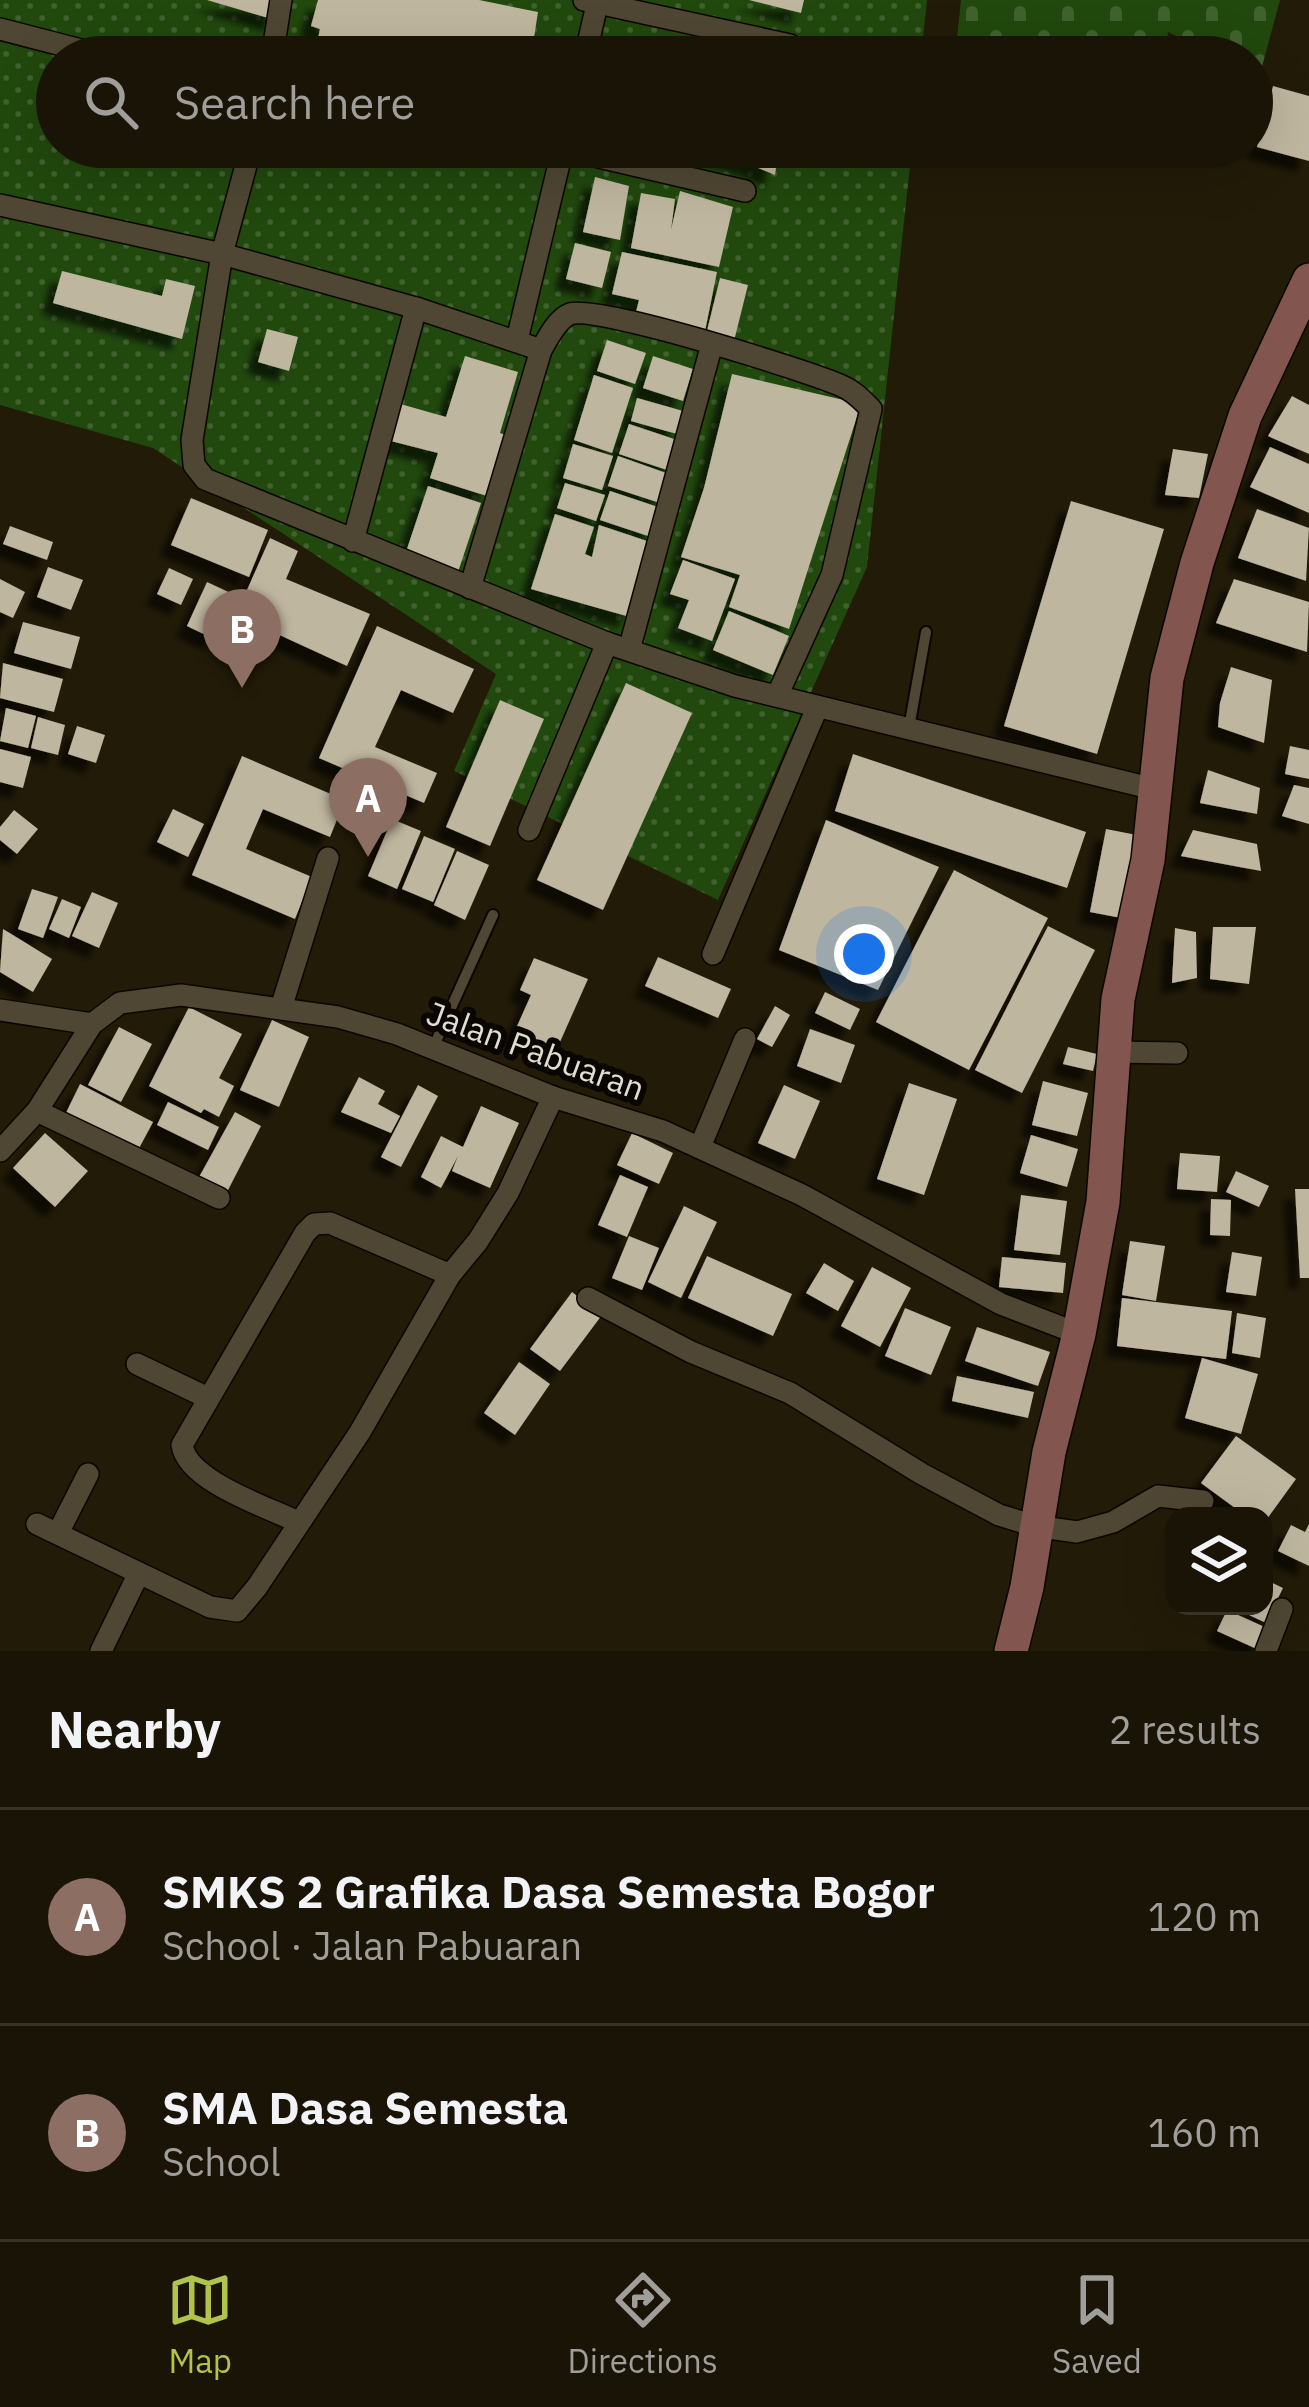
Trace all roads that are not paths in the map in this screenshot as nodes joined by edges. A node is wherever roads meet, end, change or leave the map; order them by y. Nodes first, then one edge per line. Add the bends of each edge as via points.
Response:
1 (281, 0) edge
2 (594, 1) edge
3 (0, 29) edge
4 (275, 36) edge
5 (588, 36) edge
6 (750, 36) edge
7 (36, 38) edge
8 (245, 168) edge
9 (555, 168) edge
10 (650, 168) edge
11 (745, 190) dead end
12 (0, 205) edge
13 (222, 254) junction
14 (1309, 280) edge
15 (416, 308) junction
16 (518, 340) junction
17 (712, 344) junction
18 (541, 350) junction
19 (353, 541) junction
20 (470, 588) junction
21 (926, 632) dead end
22 (618, 646) junction
23 (777, 696) junction
24 (817, 708) junction
25 (909, 731) junction
26 (1154, 789) junction
27 (529, 830) dead end
28 (328, 857) dead end
29 (493, 915) dead end
30 (713, 954) dead end
31 (281, 1008) junction
32 (0, 1010) edge
33 (92, 1024) junction
34 (745, 1039) dead end
35 (433, 1048) junction
36 (1113, 1052) junction
37 (1178, 1053) dead end
38 (553, 1097) junction
39 (38, 1111) junction
40 (700, 1147) junction
41 (0, 1151) edge
42 (219, 1198) dead end
43 (451, 1275) junction
44 (588, 1298) dead end
45 (1078, 1334) junction
46 (137, 1364) dead end
47 (208, 1398) junction
48 (88, 1474) dead end
49 (1203, 1501) dead end
50 (298, 1522) junction
51 (1035, 1526) junction
52 (139, 1573) junction
53 (1282, 1609) dead end
54 (101, 1651) edge
55 (1011, 1651) edge
56 (1266, 1651) edge

1 - 4 street
2 - 5 street
2 - 6 street
3 - 7 street
8 - 13 street
9 - 16 street
10 - 11 street
12 - 13 street
13 - 15 street
13 - 19 street via 194,465 205,479
14 - 26 main road via 1245,416 1197,563 1168,678
15 - 16 street
15 - 19 street
16 - 18 street
17 - 18 street via 591,313 569,314
17 - 22 street
17 - 23 street via 843,386 871,409 832,575
18 - 20 street
19 - 20 street
20 - 22 street
21 - 25 lane
22 - 23 street
22 - 27 street
23 - 24 street
24 - 25 street
24 - 30 street
25 - 26 street
26 - 36 main road
28 - 31 street
29 - 35 lane
31 - 33 street, Jalan Pabuaran via 181,995 120,1004
31 - 35 street, Jalan Pabuaran
32 - 33 street
33 - 39 street
34 - 40 street
35 - 38 street, Jalan Pabuaran
36 - 37 street
36 - 45 main road via 1103,1202
38 - 40 street, Jalan Pabuaran
38 - 43 street via 508,1192
39 - 41 street
39 - 42 street
40 - 45 street, Jalan Pabuaran via 1001,1304
43 - 47 street via 330,1223 314,1224
43 - 50 street
44 - 51 street via 790,1393 941,1485
45 - 51 main road
46 - 47 street
47 - 50 street via 182,1445 184,1456 202,1475
48 - 52 street via 48,1528
49 - 51 street via 1166,1494 1077,1532
50 - 52 street via 237,1610 210,1607
51 - 55 main road
52 - 54 street
53 - 56 street

